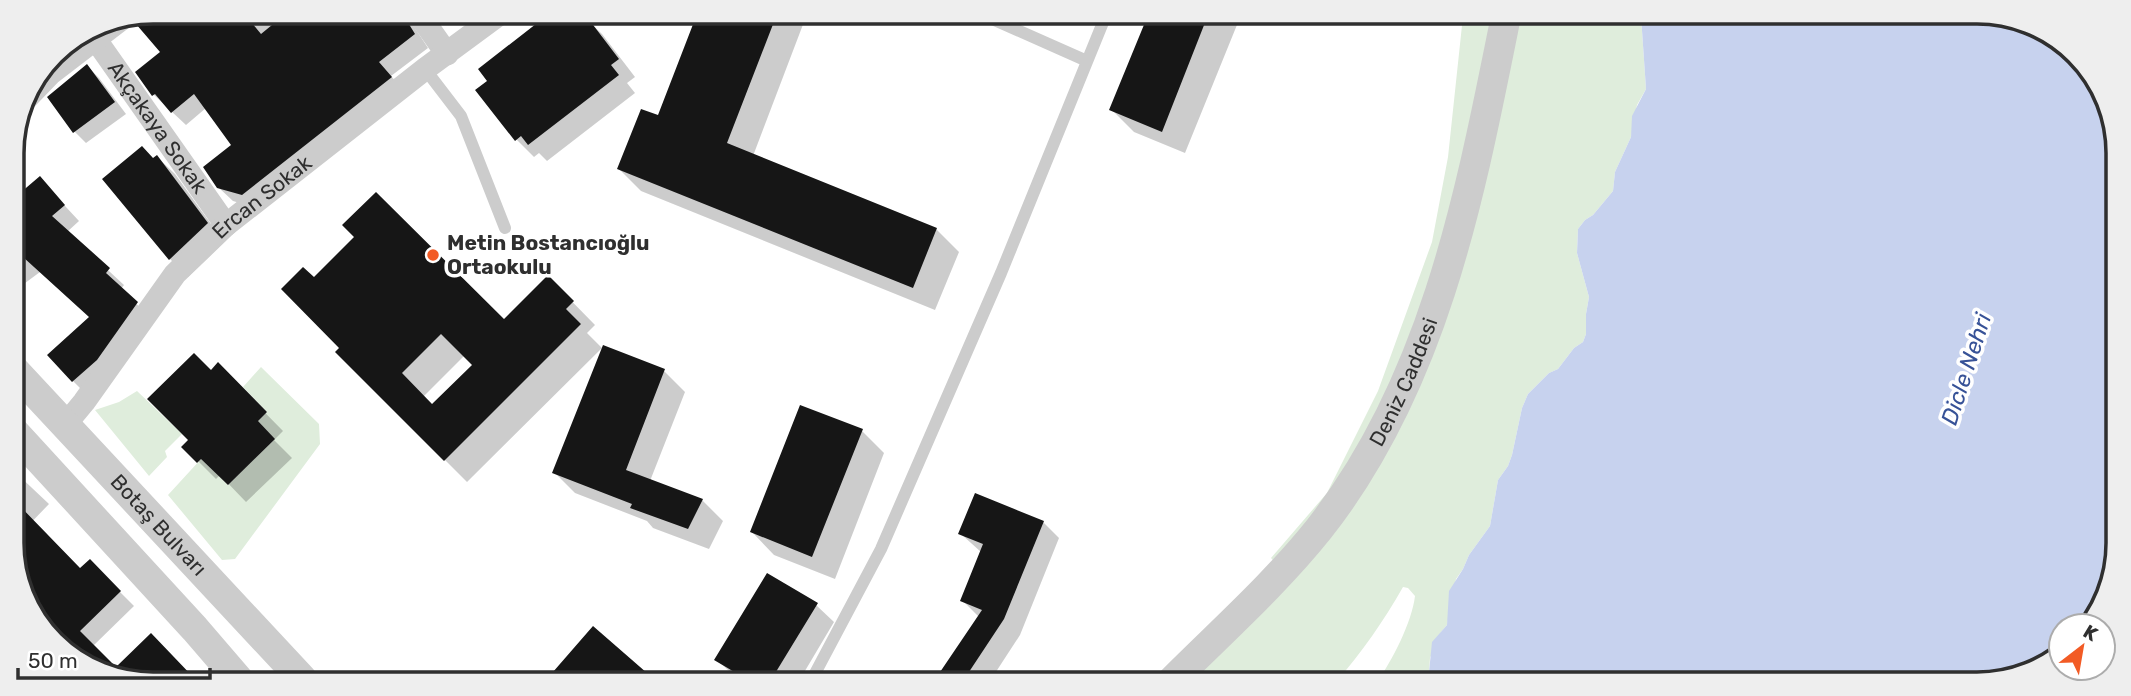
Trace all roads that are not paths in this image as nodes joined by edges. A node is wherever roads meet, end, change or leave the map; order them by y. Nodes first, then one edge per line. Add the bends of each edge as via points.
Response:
1 (426, 24) edge
2 (486, 24) edge
3 (1002, 24) edge
4 (1102, 24) edge
5 (1504, 24) edge
6 (95, 39) edge
7 (447, 54) junction
8 (1087, 61) junction
9 (425, 69) junction
10 (226, 225) junction
11 (505, 228) dead end
12 (24, 381) edge
13 (65, 425) junction
14 (24, 443) edge
15 (1181, 671) edge
16 (232, 672) edge
17 (295, 672) edge
18 (816, 672) edge

1 - 7 street
2 - 7 street, Ercan Sokak
3 - 8 lane
4 - 8 lane
5 - 15 street, Deniz Caddesi via 1455,246 1400,398 1376,445 1318,530
6 - 10 street, Akçakaya Sokak
7 - 9 street, Ercan Sokak
8 - 18 lane via 881,549
9 - 10 street, Ercan Sokak
9 - 11 lane via 461,116
10 - 13 street, Ercan Sokak via 175,274
12 - 13 street, Botaş Bulvarı
13 - 17 street, Botaş Bulvarı
14 - 16 street, Botaş Bulvarı

